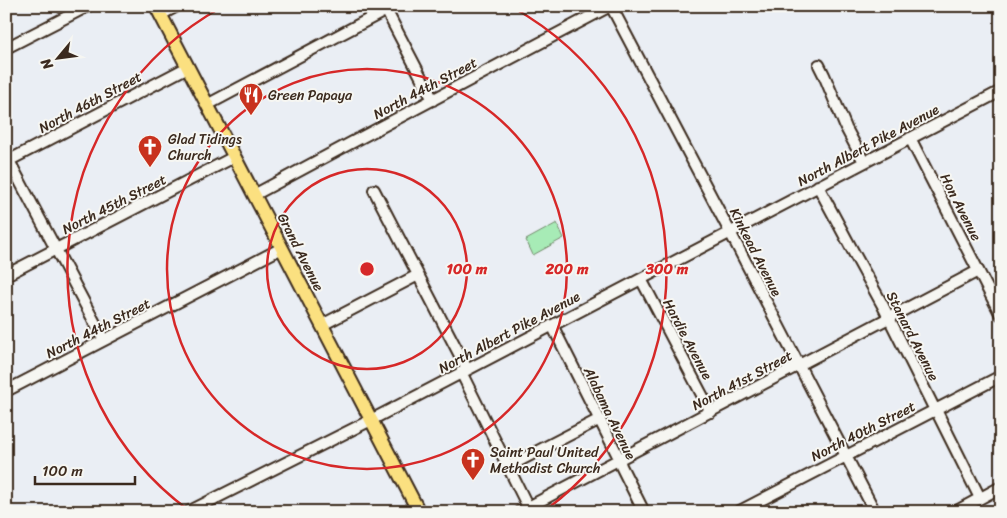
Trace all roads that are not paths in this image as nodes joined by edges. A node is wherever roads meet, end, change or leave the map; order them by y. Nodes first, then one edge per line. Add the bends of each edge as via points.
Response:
1 (88, 6) edge
2 (177, 6) edge
3 (611, 6) edge
4 (388, 8) edge
5 (158, 10) edge
6 (6, 48) edge
7 (818, 65) dead end
8 (188, 67) junction
9 (1001, 91) edge
10 (433, 100) junction
11 (207, 104) junction
12 (910, 138) junction
13 (234, 157) junction
14 (7, 160) edge
15 (864, 162) junction
16 (818, 186) junction
17 (374, 190) dead end
18 (254, 195) junction
19 (730, 232) junction
20 (282, 248) junction
21 (56, 249) junction
22 (978, 271) junction
23 (6, 275) edge
24 (418, 276) junction
25 (641, 279) junction
26 (1001, 315) edge
27 (889, 318) junction
28 (322, 325) junction
29 (552, 326) junction
30 (104, 340) junction
31 (799, 365) junction
32 (464, 371) junction
33 (1001, 376) edge
34 (6, 391) edge
35 (935, 410) junction
36 (711, 412) junction
37 (600, 419) junction
38 (371, 420) junction
39 (846, 456) junction
40 (619, 460) junction
41 (507, 467) junction
42 (1001, 488) edge
43 (980, 498) junction
44 (523, 510) edge
45 (191, 511) edge
46 (419, 512) edge
47 (644, 512) edge
48 (738, 512) edge
49 (874, 512) edge
50 (955, 512) edge

1 - 6 street
2 - 5 street
3 - 10 street, North 44th Street
3 - 19 street, Kinkead Avenue
4 - 10 street
4 - 11 street
5 - 8 main road, Grand Avenue
7 - 15 street
8 - 11 main road, Grand Avenue
8 - 14 street, North 46th Street
9 - 12 street, North Albert Pike Avenue
10 - 18 street, North 44th Street
11 - 13 main road, Grand Avenue
12 - 15 street, North Albert Pike Avenue
12 - 22 street, Hon Avenue
13 - 18 main road, Grand Avenue
13 - 21 street, North 45th Street
14 - 21 street
15 - 16 street, North Albert Pike Avenue
16 - 19 street, North Albert Pike Avenue
16 - 27 street, Stanard Avenue
17 - 24 street
18 - 20 main road, Grand Avenue
19 - 25 street, North Albert Pike Avenue
19 - 31 street, Kinkead Avenue
20 - 28 main road, Grand Avenue
20 - 30 street, North 44th Street
21 - 23 street, North 45th Street
21 - 30 street
22 - 26 street, Hon Avenue
22 - 27 street, North 41st Street
24 - 28 street
24 - 32 street
25 - 29 street, North Albert Pike Avenue
25 - 36 street, Hardie Avenue
27 - 31 street, North 41st Street
27 - 35 street, Stanard Avenue
28 - 38 main road, Grand Avenue
29 - 32 street, North Albert Pike Avenue
29 - 37 street, Alabama Avenue
30 - 34 street, North 44th Street
31 - 36 street, North 41st Street
31 - 39 street, Kinkead Avenue
32 - 38 street, North Albert Pike Avenue
32 - 41 street
33 - 35 street, North 40th Street
35 - 39 street, North 40th Street
35 - 43 street, Stanard Avenue
36 - 40 street, North 41st Street
37 - 40 street, Alabama Avenue
37 - 41 street
38 - 45 street, North Albert Pike Avenue
38 - 46 main road, Grand Avenue
39 - 48 street, North 40th Street
39 - 49 street, Kinkead Avenue
40 - 44 street, North 41st Street
40 - 47 street, Alabama Avenue
41 - 44 street
42 - 43 street
43 - 50 street

